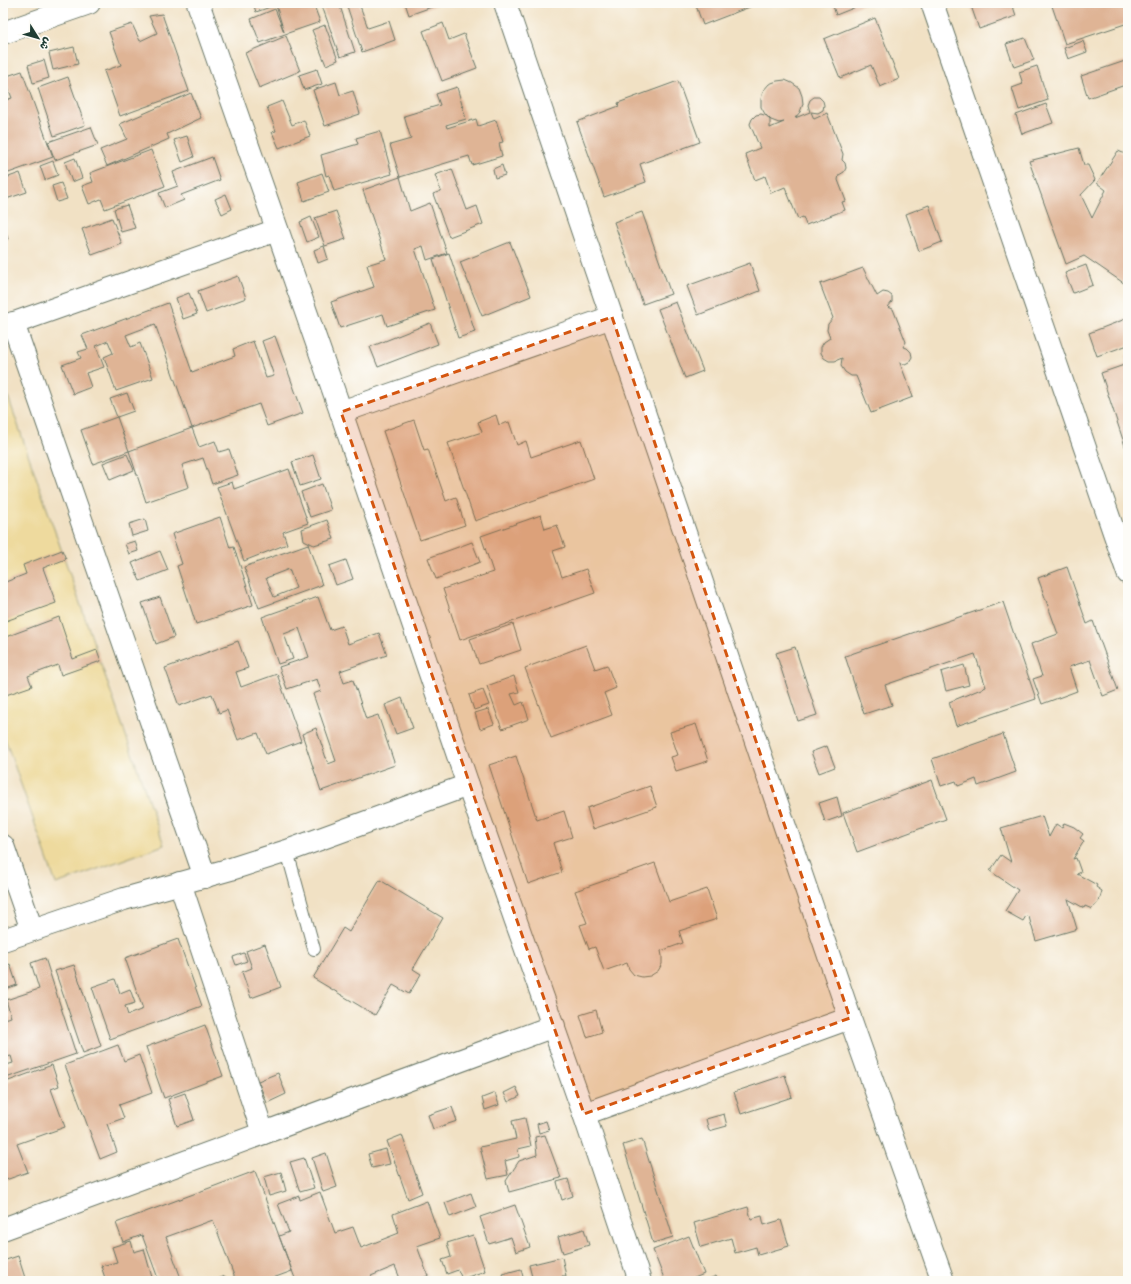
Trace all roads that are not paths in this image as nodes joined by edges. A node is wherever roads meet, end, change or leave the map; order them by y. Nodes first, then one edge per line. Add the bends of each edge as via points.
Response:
1 (89, 3) edge
2 (198, 3) edge
3 (505, 3) edge
4 (932, 3) edge
5 (3, 33) edge
6 (277, 230) junction
7 (612, 318) junction
8 (8, 325) edge
9 (341, 412) junction
10 (1128, 573) edge
11 (468, 785) junction
12 (3, 846) edge
13 (287, 851) junction
14 (205, 877) junction
15 (180, 884) junction
16 (32, 930) junction
17 (3, 940) edge
18 (314, 949) dead end
19 (850, 1018) junction
20 (554, 1026) junction
21 (584, 1114) junction
22 (263, 1133) junction
23 (3, 1229) edge
24 (640, 1281) edge
25 (943, 1281) edge

1 - 5 street
2 - 6 street
3 - 7 street
4 - 10 street
6 - 8 street
6 - 9 street
7 - 9 street
7 - 19 street
8 - 14 street
9 - 11 street
11 - 13 street
11 - 20 street
12 - 16 street
13 - 14 street
13 - 18 lane
14 - 15 street
15 - 16 street via 124,898
15 - 22 street
16 - 17 street
19 - 21 street
19 - 25 street
20 - 21 street
20 - 22 street
21 - 24 street
22 - 23 street

